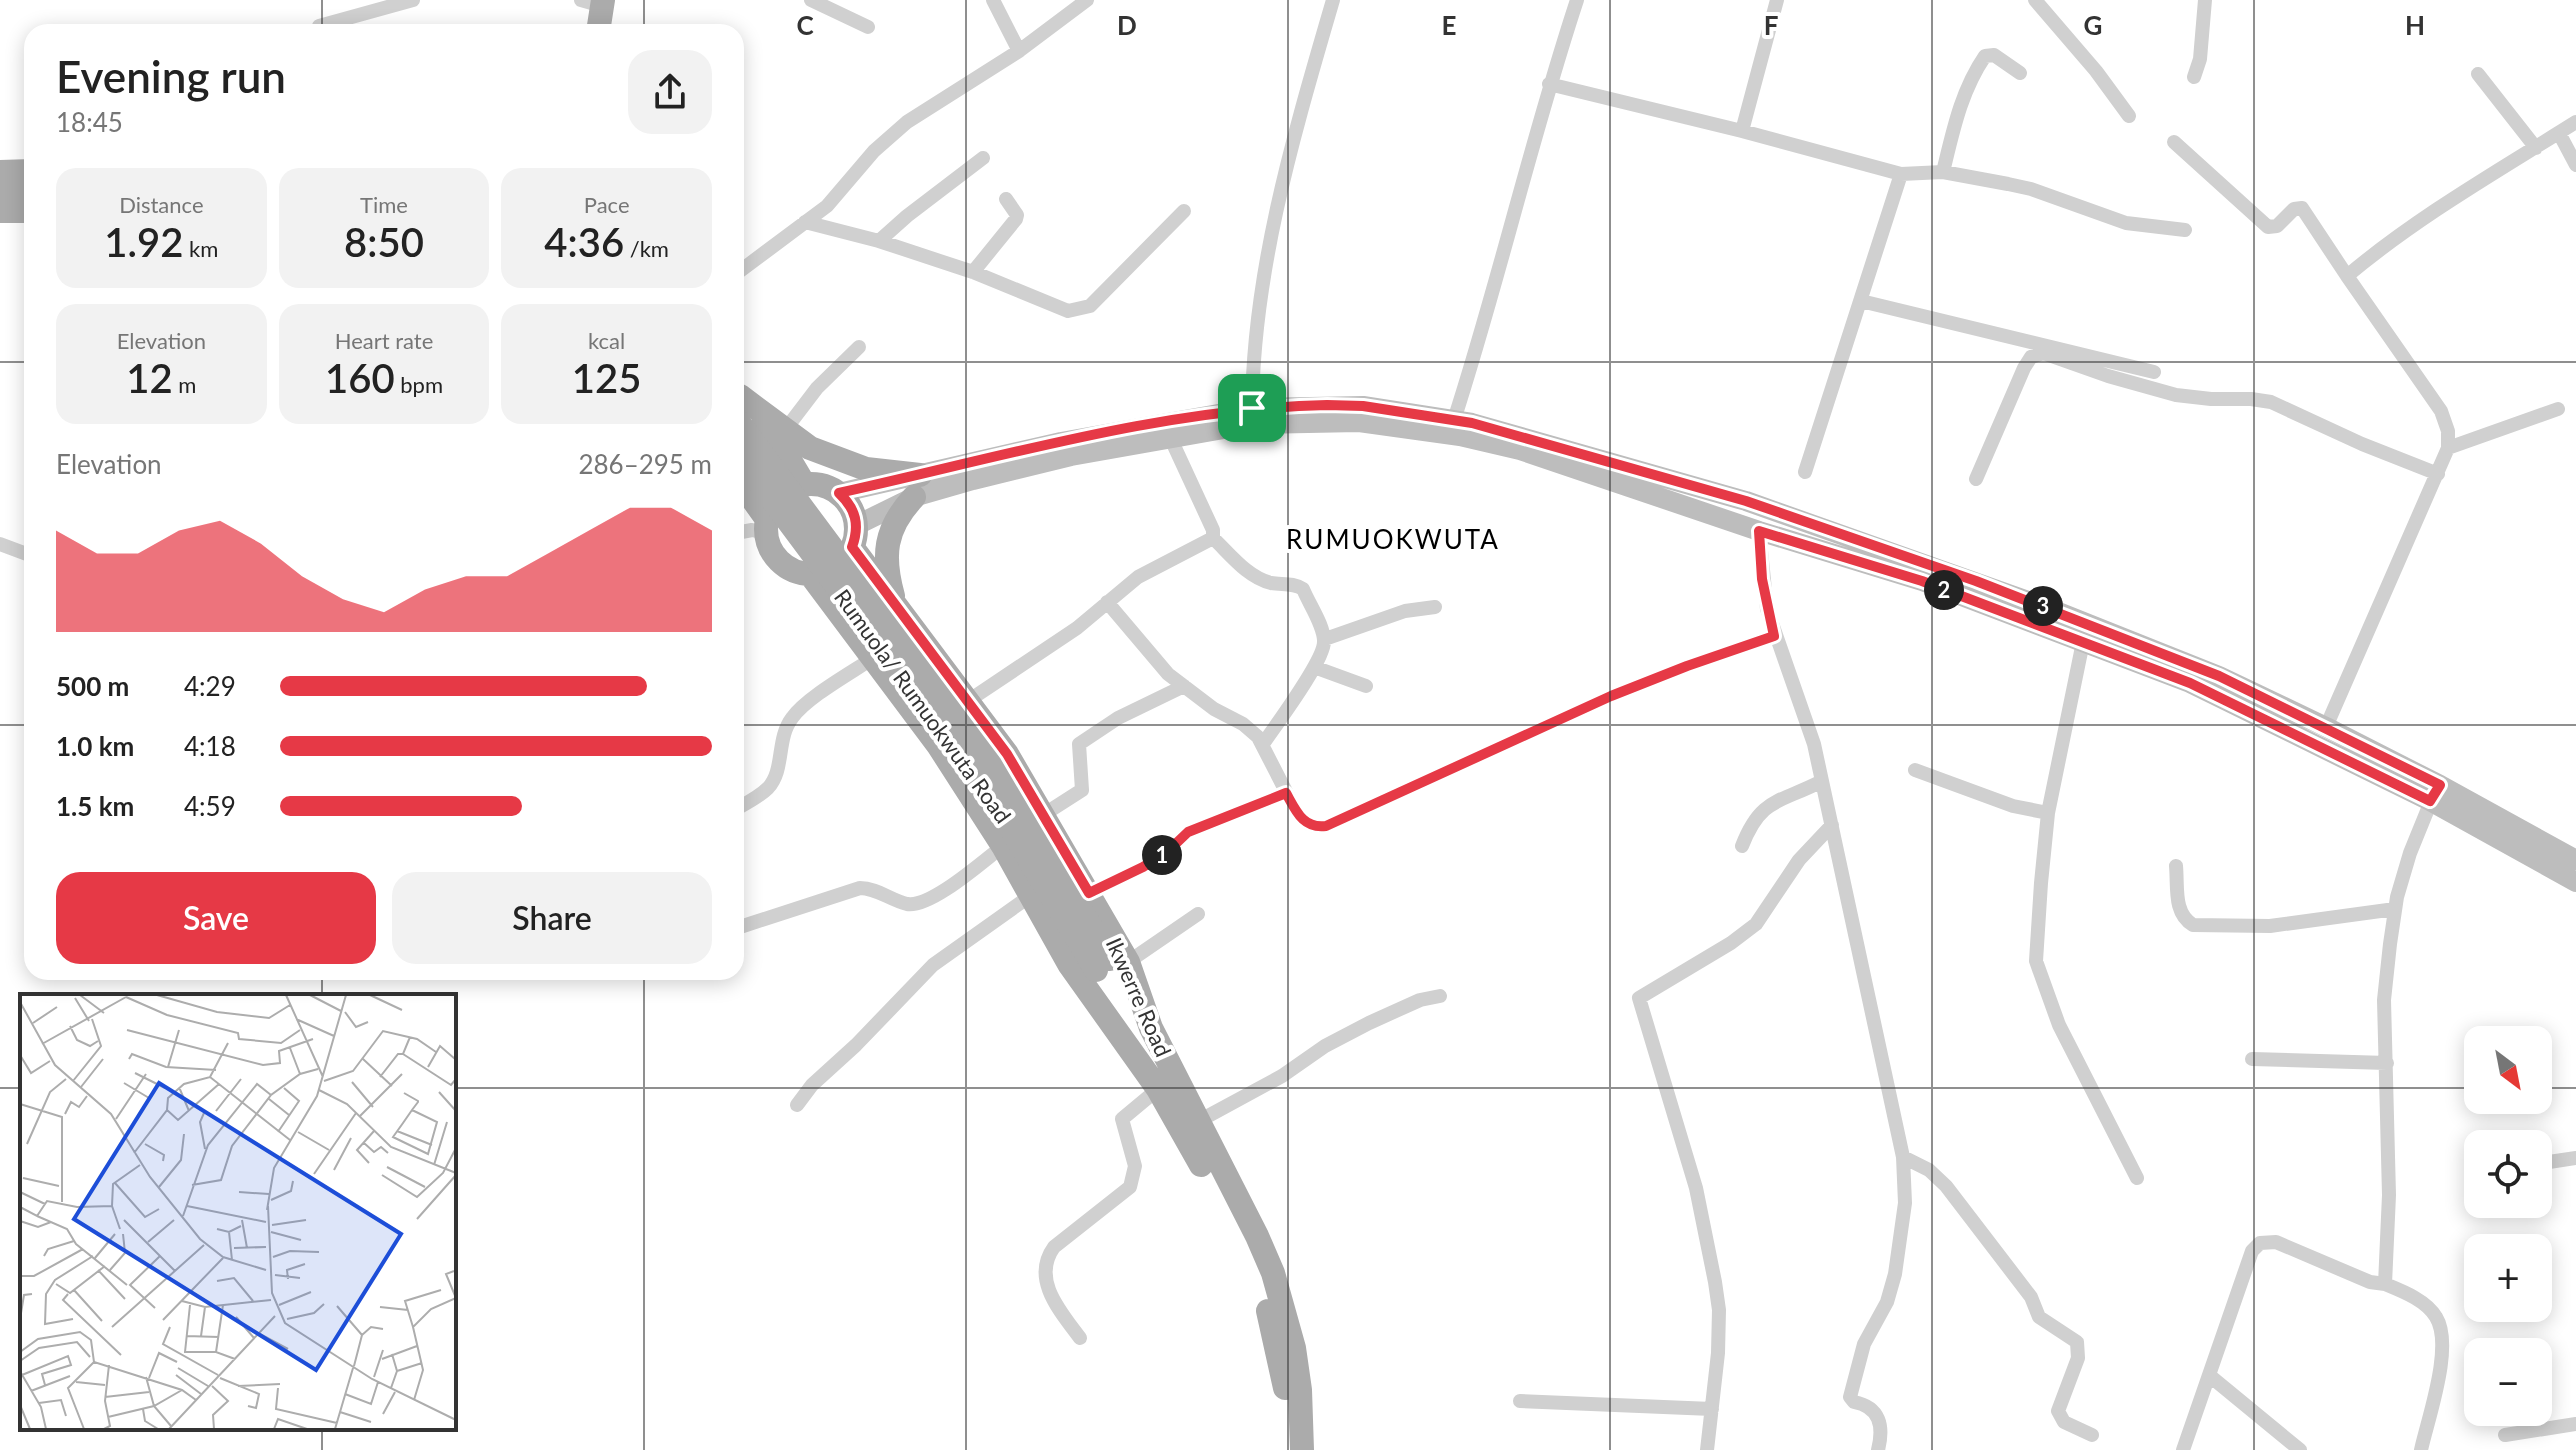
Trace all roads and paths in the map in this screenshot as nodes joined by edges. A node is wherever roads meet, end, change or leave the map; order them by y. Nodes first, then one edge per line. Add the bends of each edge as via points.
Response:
1 (413, 0) edge
2 (811, 0) edge
3 (993, 0) edge
4 (1087, 0) edge
5 (1333, 0) edge
6 (1577, 0) edge
7 (1777, 0) edge
8 (2035, 0) edge
9 (2205, 0) edge
10 (601, 2) edge
11 (326, 24) edge
12 (599, 24) edge
13 (611, 24) edge
14 (868, 27) dead end
15 (1019, 51) junction
16 (2020, 73) dead end
17 (2478, 74) dead end
18 (2194, 77) dead end
19 (1549, 84) junction
20 (2129, 116) dead end
21 (2576, 122) edge
22 (1742, 131) junction
23 (2559, 133) junction
24 (2174, 142) dead end
25 (2536, 148) junction
26 (983, 158) dead end
27 (2576, 165) edge
28 (24, 171) edge
29 (0, 172) edge
30 (1943, 172) junction
31 (1901, 174) junction
32 (24, 189) edge
33 (0, 190) edge
34 (1006, 199) dead end
35 (0, 211) edge
36 (24, 211) edge
37 (1184, 211) dead end
38 (805, 222) junction
39 (0, 226) edge
40 (24, 226) edge
41 (2185, 230) dead end
42 (879, 241) junction
43 (744, 268) edge
44 (973, 272) junction
45 (2347, 276) junction
46 (1861, 301) junction
47 (859, 347) dead end
48 (2154, 372) dead end
49 (744, 406) edge
50 (744, 409) edge
51 (2558, 409) dead end
52 (744, 412) edge
53 (1252, 416) junction
54 (1454, 420) junction
55 (785, 430) junction
56 (1170, 437) junction
57 (2448, 448) junction
58 (744, 462) edge
59 (1805, 472) dead end
60 (2438, 474) junction
61 (1976, 479) dead end
62 (804, 484) junction
63 (917, 486) junction
64 (744, 489) edge
65 (839, 493) junction
66 (766, 526) junction
67 (1759, 531) junction
68 (744, 532) edge
69 (855, 536) junction
70 (1213, 538) junction
71 (0, 544) edge
72 (24, 553) edge
73 (810, 574) junction
74 (1107, 602) junction
75 (895, 607) junction
76 (1435, 607) dead end
77 (1774, 636) junction
78 (1325, 639) junction
79 (2083, 642) junction
80 (873, 658) junction
81 (1314, 667) junction
82 (1184, 686) junction
83 (1366, 686) dead end
84 (968, 701) junction
85 (2326, 727) junction
86 (1263, 744) junction
87 (1915, 770) dead end
88 (1822, 781) junction
89 (1286, 793) junction
90 (2435, 793) junction
91 (744, 804) edge
92 (2048, 813) junction
93 (1043, 815) junction
94 (1832, 825) junction
95 (1003, 846) junction
96 (1742, 846) dead end
97 (2576, 860) edge
98 (2176, 866) dead end
99 (2576, 882) edge
100 (1089, 893) junction
101 (1030, 896) junction
102 (2395, 909) junction
103 (1198, 914) dead end
104 (744, 926) edge
105 (1111, 964) junction
106 (1440, 996) dead end
107 (1125, 1040) junction
108 (2252, 1059) dead end
109 (2387, 1063) junction
110 (1158, 1089) junction
111 (797, 1105) dead end
112 (1197, 1122) junction
113 (1903, 1157) junction
114 (2576, 1158) edge
115 (2552, 1162) edge
116 (2137, 1178) dead end
117 (2385, 1284) junction
118 (1080, 1338) dead end
119 (2210, 1376) junction
120 (1520, 1401) dead end
121 (1712, 1409) junction
122 (2576, 1424) edge
123 (2092, 1435) dead end
124 (2505, 1435) dead end
125 (1286, 1450) edge
126 (1302, 1450) edge
127 (1707, 1450) edge
128 (1878, 1450) edge
129 (2183, 1450) edge
130 (2300, 1450) edge
131 (2421, 1450) edge

1 - 11 street
2 - 14 street
3 - 15 street
4 - 15 street
5 - 53 street via 1299,114 1269,254 1253,360
6 - 19 street
7 - 22 street
8 - 20 street
9 - 18 street
10 - 12 main road
10 - 13 main road
15 - 38 street via 907,122
16 - 30 street via 1994,55 1985,56 1958,112
17 - 25 street
19 - 22 street
19 - 54 street
21 - 23 street
22 - 31 street
23 - 25 street
23 - 27 street
24 - 45 street via 2268,227 2302,208
25 - 45 street via 2427,216
26 - 42 street
28 - 29 main road
30 - 31 street
30 - 41 street via 2031,189 2126,223
31 - 46 street
32 - 33 main road
34 - 44 street via 1016,219
35 - 36 main road
37 - 44 street via 1090,306 1079,310 1068,311
38 - 42 street
38 - 43 street
39 - 40 main road
42 - 44 street
45 - 57 street via 2441,411
46 - 48 street
46 - 59 street
47 - 55 street via 817,388
49 - 55 main road
50 - 62 main road via 785,452
51 - 57 street
52 - 105 main road, Rumuola/ Rumuokwuta Road, bridge via 1013,798
53 - 54 main road via 1363,406
53 - 56 main road
53 - 63 main road via 1061,442
53 - 67 main road via 1359,422 1460,436 1520,450
54 - 85 main road via 1746,501 1976,581 2219,676
55 - 63 main road via 837,460
56 - 63 main road
56 - 70 street
57 - 60 street
58 - 105 main road, Rumuola/ Rumuokwuta Road, bridge via 983,782
60 - 61 street via 2271,402 2176,395 2043,353 2031,357 2024,368
60 - 85 street
62 - 65 main road
62 - 66 main road via 779,498
63 - 65 main road
63 - 69 main road
63 - 75 main road via 888,543 887,572
64 - 66 main road
65 - 69 main road via 852,507
66 - 68 street
66 - 73 main road via 777,558 792,570
67 - 77 street
67 - 79 main road via 1922,581
69 - 73 main road via 837,566
69 - 75 main road, Ikwerre Road
70 - 74 street via 1138,577
70 - 78 street via 1254,576 1303,589
71 - 72 street
73 - 80 main road, Ikwerre Road
74 - 82 street
74 - 84 street
75 - 84 main road, Ikwerre Road
76 - 78 street via 1405,611
77 - 88 street via 1814,744
77 - 89 street via 1611,696 1326,826 1303,821
78 - 81 street
79 - 90 main road via 2190,683
79 - 92 street
80 - 91 street via 800,708 781,738 777,773 769,787
80 - 95 main road, Ikwerre Road
81 - 83 street
81 - 86 street
82 - 86 street via 1243,724
82 - 93 street via 1079,744 1082,790
84 - 93 main road, Ikwerre Road
85 - 90 main road
86 - 89 street
87 - 92 street via 2013,806
88 - 94 street
88 - 96 street via 1772,801 1756,816
89 - 100 street via 1188,832 1143,867
90 - 97 main road
90 - 99 main road
90 - 102 street via 2410,853
92 - 116 street via 2036,961 2059,1025
93 - 100 main road, Ikwerre Road
94 - 113 street
94 - 121 street via 1799,860 1756,924 1639,998 1708,1238 1719,1310
95 - 101 main road, Ikwerre Road
95 - 104 street via 918,903 860,888
98 - 102 street via 2179,908 2193,925 2270,926
100 - 105 main road, Ikwerre Road
101 - 107 main road, Ikwerre Road via 1069,964
101 - 111 street via 933,965
102 - 109 street via 2384,1000
103 - 105 street
105 - 107 main road
105 - 112 main road, Ikwerre Road via 1151,1028
106 - 112 street via 1420,1000 1336,1040
107 - 110 main road, Ikwerre Road
108 - 109 street
109 - 117 street
110 - 118 street via 1122,1119 1135,1166 1130,1187 1054,1247 1044,1268 1053,1300
110 - 125 main road, Ikwerre Road via 1232,1221 1267,1306 1286,1397
112 - 126 main road, Ikwerre Road via 1257,1236 1283,1304 1300,1390
113 - 123 street via 1946,1186 2031,1297 2039,1317 2077,1342 2078,1358 2058,1411 2064,1422
113 - 128 street via 1905,1203 1895,1274 1887,1302 1864,1344 1850,1397 1874,1409 1880,1419
114 - 115 street
117 - 119 street via 2276,1242 2260,1243 2252,1251
117 - 131 street via 2429,1309 2443,1338
119 - 129 street
119 - 130 street
120 - 121 street
121 - 127 street
122 - 124 street

